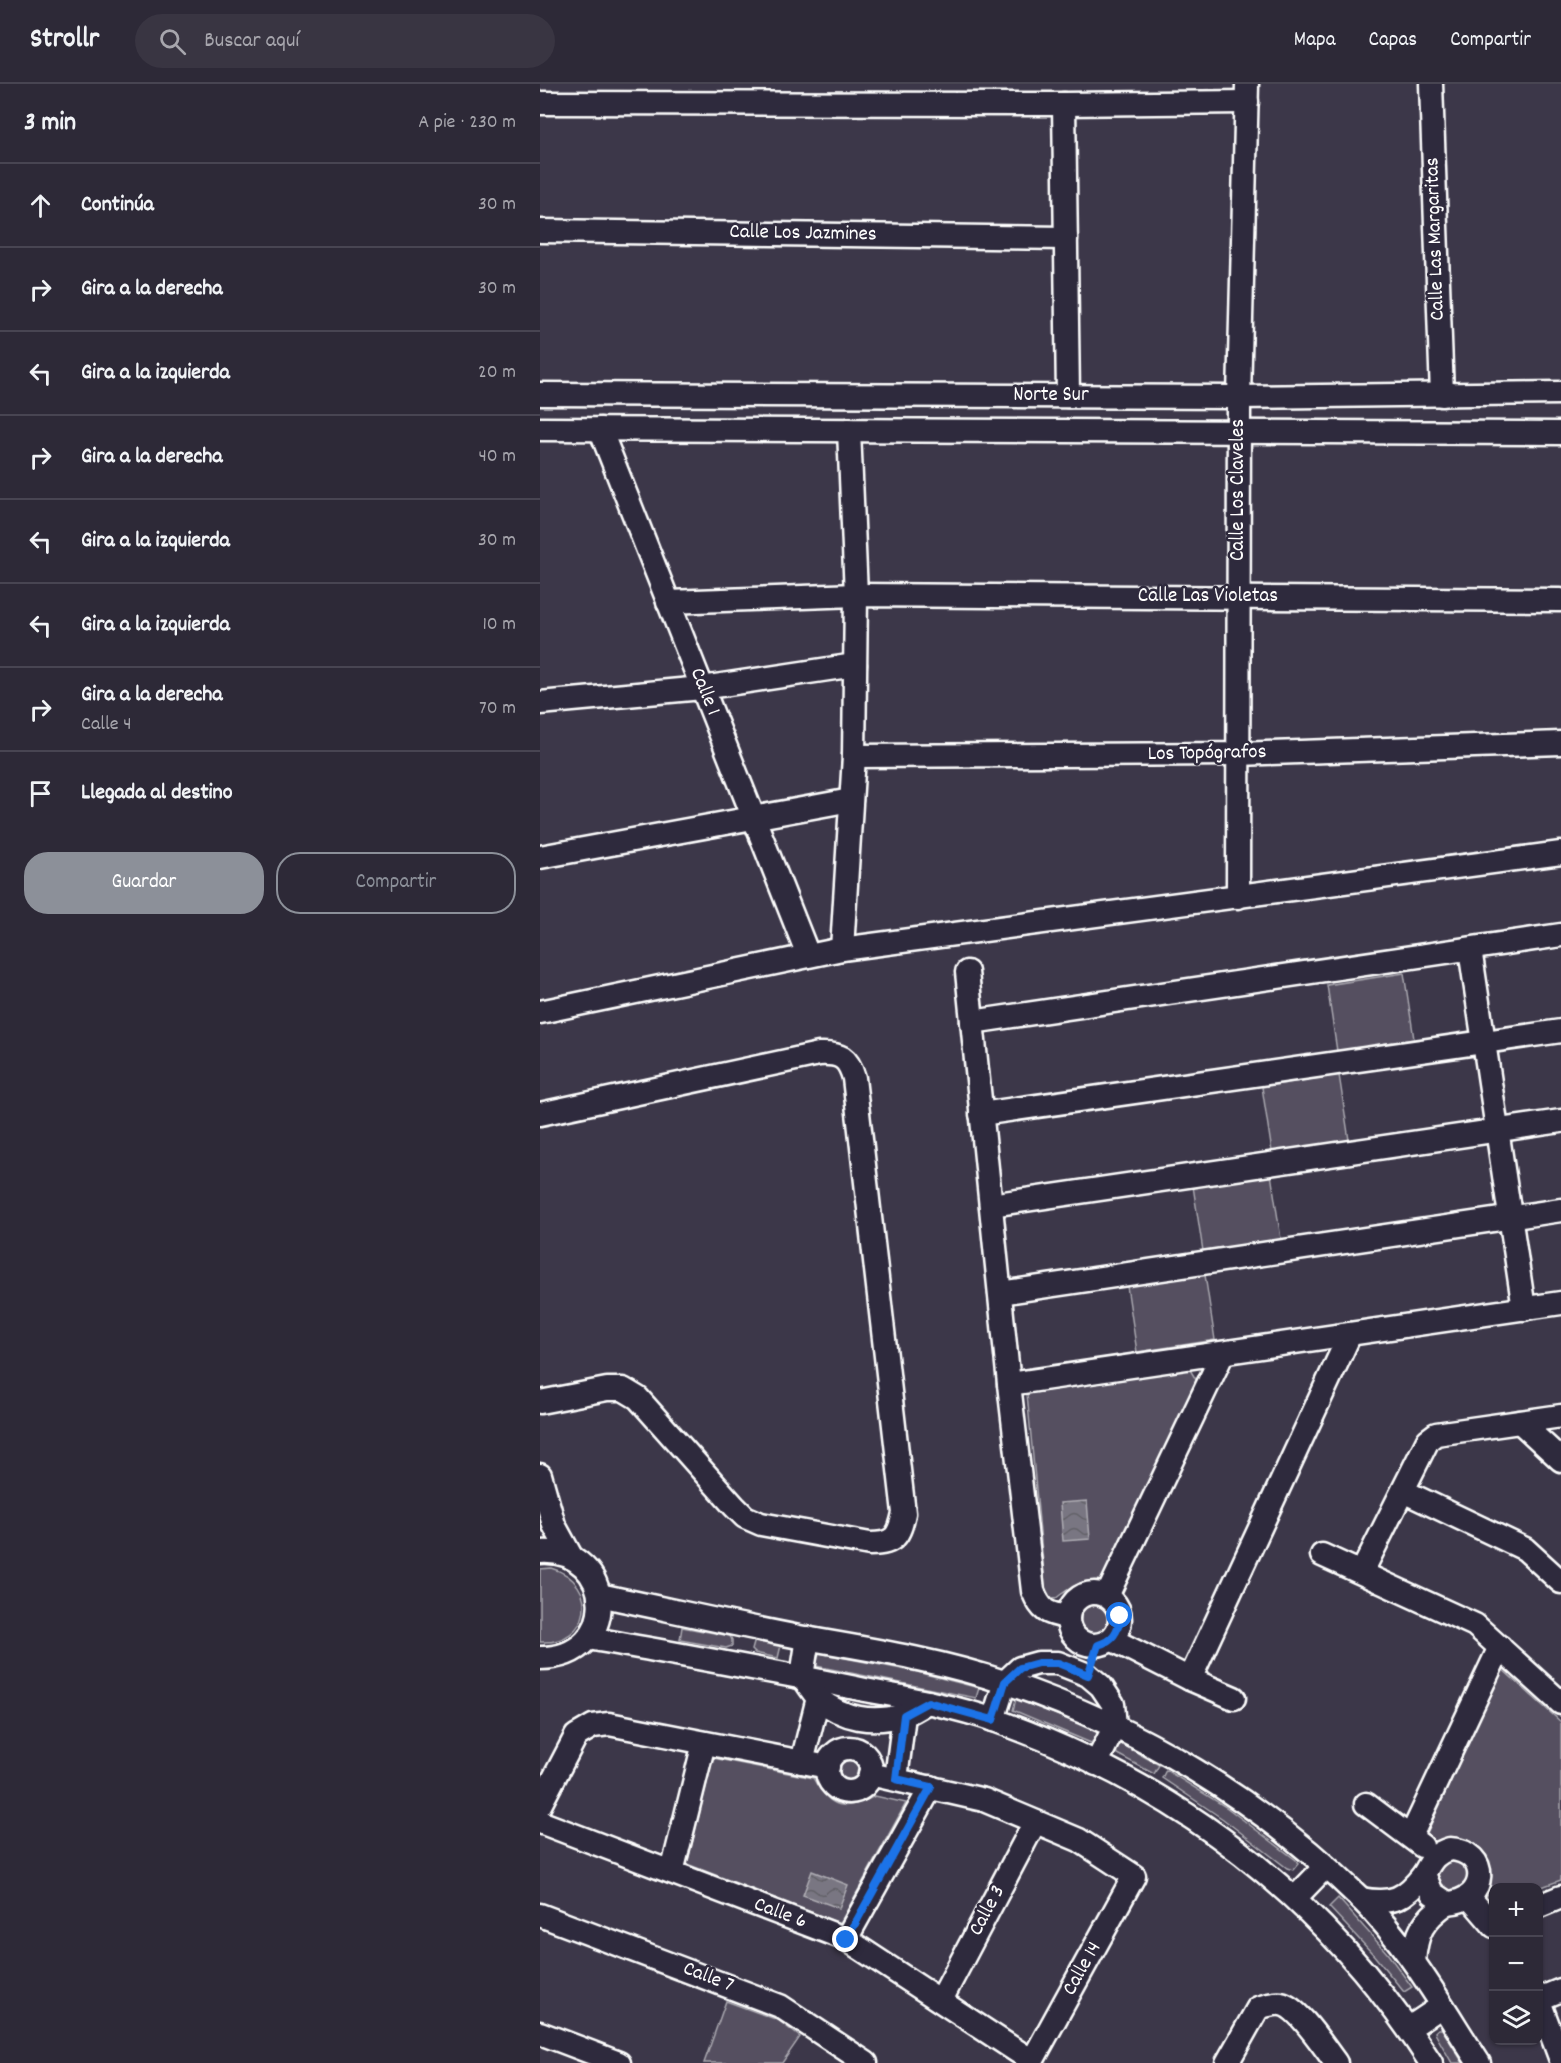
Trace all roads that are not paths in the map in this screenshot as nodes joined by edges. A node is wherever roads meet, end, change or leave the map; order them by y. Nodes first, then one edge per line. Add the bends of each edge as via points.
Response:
1 (1431, 84) edge
2 (1247, 93) edge
3 (540, 103) edge
4 (1064, 104) junction
5 (540, 231) edge
6 (1066, 238) junction
7 (1561, 393) edge
8 (540, 394) edge
9 (1442, 395) junction
10 (1068, 396) junction
11 (1239, 397) junction
12 (540, 429) edge
13 (600, 429) junction
14 (849, 430) junction
15 (1239, 433) junction
16 (1561, 433) edge
17 (856, 595) junction
18 (1239, 597) junction
19 (1561, 600) edge
20 (668, 602) junction
21 (855, 665) junction
22 (702, 688) junction
23 (540, 703) edge
24 (1561, 743) edge
25 (1238, 754) junction
26 (854, 756) junction
27 (851, 800) junction
28 (754, 819) junction
29 (1561, 853) edge
30 (540, 857) edge
31 (1238, 897) junction
32 (1561, 935) edge
33 (843, 949) junction
34 (1470, 949) junction
35 (808, 955) junction
36 (967, 972) dead end
37 (540, 1012) edge
38 (972, 1022) junction
39 (1561, 1031) edge
40 (1485, 1043) junction
41 (540, 1114) edge
42 (981, 1114) junction
43 (1561, 1121) edge
44 (1498, 1131) junction
45 (991, 1205) junction
46 (1561, 1210) edge
47 (1510, 1217) junction
48 (999, 1293) junction
49 (1561, 1303) edge
50 (1524, 1309) junction
51 (1350, 1334) junction
52 (1223, 1353) junction
53 (1009, 1384) junction
54 (540, 1402) edge
55 (1561, 1416) edge
56 (1520, 1422) junction
57 (1561, 1460) edge
58 (540, 1475) edge
59 (1403, 1491) junction
60 (540, 1552) edge
61 (1322, 1555) dead end
62 (572, 1558) junction
63 (1362, 1572) junction
64 (1561, 1582) edge
65 (599, 1595) junction
66 (1107, 1596) junction
67 (1070, 1624) junction
68 (747, 1627) junction
69 (589, 1638) junction
70 (808, 1638) junction
71 (1104, 1642) junction
72 (1500, 1647) junction
73 (540, 1658) edge
74 (1058, 1663) junction
75 (741, 1665) junction
76 (1088, 1675) junction
77 (802, 1676) junction
78 (1190, 1679) junction
79 (1005, 1682) junction
80 (818, 1698) junction
81 (1234, 1698) dead end
82 (928, 1702) junction
83 (1561, 1703) edge
84 (841, 1713) junction
85 (904, 1715) junction
86 (872, 1720) junction
87 (993, 1720) junction
88 (1115, 1726) junction
89 (704, 1743) junction
90 (833, 1759) junction
91 (802, 1762) junction
92 (1096, 1764) junction
93 (869, 1766) junction
94 (896, 1779) junction
95 (931, 1787) junction
96 (540, 1804) edge
97 (1366, 1804) dead end
98 (540, 1822) edge
99 (1035, 1822) junction
100 (1411, 1836) junction
101 (1429, 1865) junction
102 (1325, 1867) junction
103 (672, 1872) junction
104 (1469, 1897) junction
105 (1561, 1897) edge
106 (1295, 1898) junction
107 (1361, 1899) junction
108 (1447, 1903) junction
109 (1543, 1904) edge
110 (540, 1915) edge
111 (1489, 1920) edge
112 (846, 1940) junction
113 (1414, 1962) junction
114 (1561, 1990) edge
115 (1543, 1998) edge
116 (941, 2000) junction
117 (1442, 2006) junction
118 (1543, 2011) edge
119 (1409, 2028) junction
120 (540, 2033) edge
121 (1561, 2060) edge
122 (1031, 2062) edge
123 (619, 2063) edge
124 (866, 2063) edge
125 (1227, 2063) edge
126 (1336, 2063) edge
127 (1431, 2063) edge
128 (1479, 2063) edge

1 - 9 street, Calle Las Margaritas
2 - 4 street
2 - 11 street, Calle Los Claveles
3 - 4 street
4 - 6 street
5 - 6 street, Calle Los Jazmines
6 - 10 street
7 - 9 street, Norte Sur
8 - 10 street, Norte Sur
9 - 11 street, Norte Sur
10 - 11 street, Norte Sur
11 - 15 street, Calle Los Claveles
12 - 13 street, Norte Sur
13 - 14 street, Norte Sur
13 - 20 street, Calle 1
14 - 15 street, Norte Sur
14 - 17 street
15 - 16 street, Norte Sur
15 - 18 street, Calle Los Claveles
17 - 18 street, Calle Las Violetas
17 - 20 street, Calle Las Violetas
17 - 21 street
18 - 19 street, Calle Las Violetas
18 - 25 street, Calle Los Claveles
20 - 22 street, Calle 1
21 - 22 street
21 - 26 street
22 - 23 street
22 - 28 street, Calle 1
24 - 25 street, Los Topógrafos
25 - 26 street, Los Topógrafos
25 - 31 street, Calle Los Claveles
26 - 27 street
27 - 28 street
27 - 33 street
28 - 30 street
28 - 35 street, Calle 1
29 - 31 street
31 - 33 street
32 - 34 street
33 - 35 street
34 - 38 street
34 - 40 street
35 - 37 street
36 - 38 street
38 - 42 street
39 - 40 street
40 - 42 street
40 - 44 street
41 - 54 street via 819,1054 843,1057 851,1066 903,1502 901,1528 894,1539 870,1544 761,1524 745,1517 638,1398 623,1389
42 - 45 street
43 - 44 street
44 - 45 street
44 - 47 street
45 - 48 street
46 - 47 street
47 - 48 street
47 - 50 street
48 - 53 street
49 - 50 street
50 - 51 street
51 - 52 street
51 - 78 street
52 - 53 street
52 - 66 street
53 - 67 street via 1033,1591 1041,1608
55 - 56 street
56 - 57 street
56 - 59 street via 1436,1434 1428,1440
58 - 62 street via 554,1525
59 - 63 street
59 - 64 street via 1525,1550
60 - 62 street via 557,1552
61 - 63 street
62 - 65 street via 585,1567
63 - 72 street via 1475,1626
65 - 68 street
65 - 69 street via 598,1618
66 - 67 street via 1099,1593 1075,1601 1070,1608
66 - 71 street via 1116,1604 1120,1616 1119,1629
67 - 71 street via 1083,1642
67 - 74 street
68 - 70 street
68 - 75 street
69 - 73 street via 567,1655
69 - 75 street
70 - 77 street
70 - 79 street
71 - 76 street
71 - 78 street
72 - 83 street
72 - 100 street
74 - 76 street
74 - 79 street via 1020,1668
75 - 77 street
76 - 88 street via 1113,1704
77 - 80 street
77 - 82 street
78 - 81 street
79 - 87 street
79 - 88 street
80 - 84 street
80 - 91 street
82 - 85 street
82 - 87 street
84 - 86 street
84 - 90 street
85 - 86 street
85 - 94 street
86 - 93 street
87 - 92 street
88 - 92 street
88 - 102 street via 1213,1781
89 - 91 street
89 - 96 street via 609,1724 593,1726 576,1736
89 - 103 street
90 - 91 street
90 - 93 street via 846,1748 855,1749 862,1752
90 - 93 street via 830,1780 846,1791 864,1785
92 - 106 street via 1211,1830
93 - 94 street
94 - 95 street
95 - 99 street via 984,1800
95 - 112 street
97 - 100 street
98 - 103 street, Calle 6
99 - 116 street, Calle 3
99 - 122 street, Calle 14 via 1079,1840 1134,1876
100 - 101 street
101 - 104 street via 1441,1851 1458,1850 1473,1858 1479,1874 1475,1891
101 - 107 street via 1413,1889 1398,1899 1379,1903
101 - 108 street via 1431,1893
102 - 106 street
102 - 107 street
103 - 112 street, Calle 6
104 - 108 street
104 - 111 street
105 - 109 street
106 - 119 street via 1372,1979
107 - 113 street
108 - 113 street via 1432,1913 1422,1927 1415,1944
110 - 124 street, Calle 7 via 780,2006
112 - 116 street, Calle 6
113 - 117 street
114 - 115 street
116 - 122 street, Calle 6
117 - 119 street
117 - 128 street
118 - 121 street
119 - 127 street
120 - 123 street
125 - 126 street via 1258,2008 1283,2004 1293,2010

